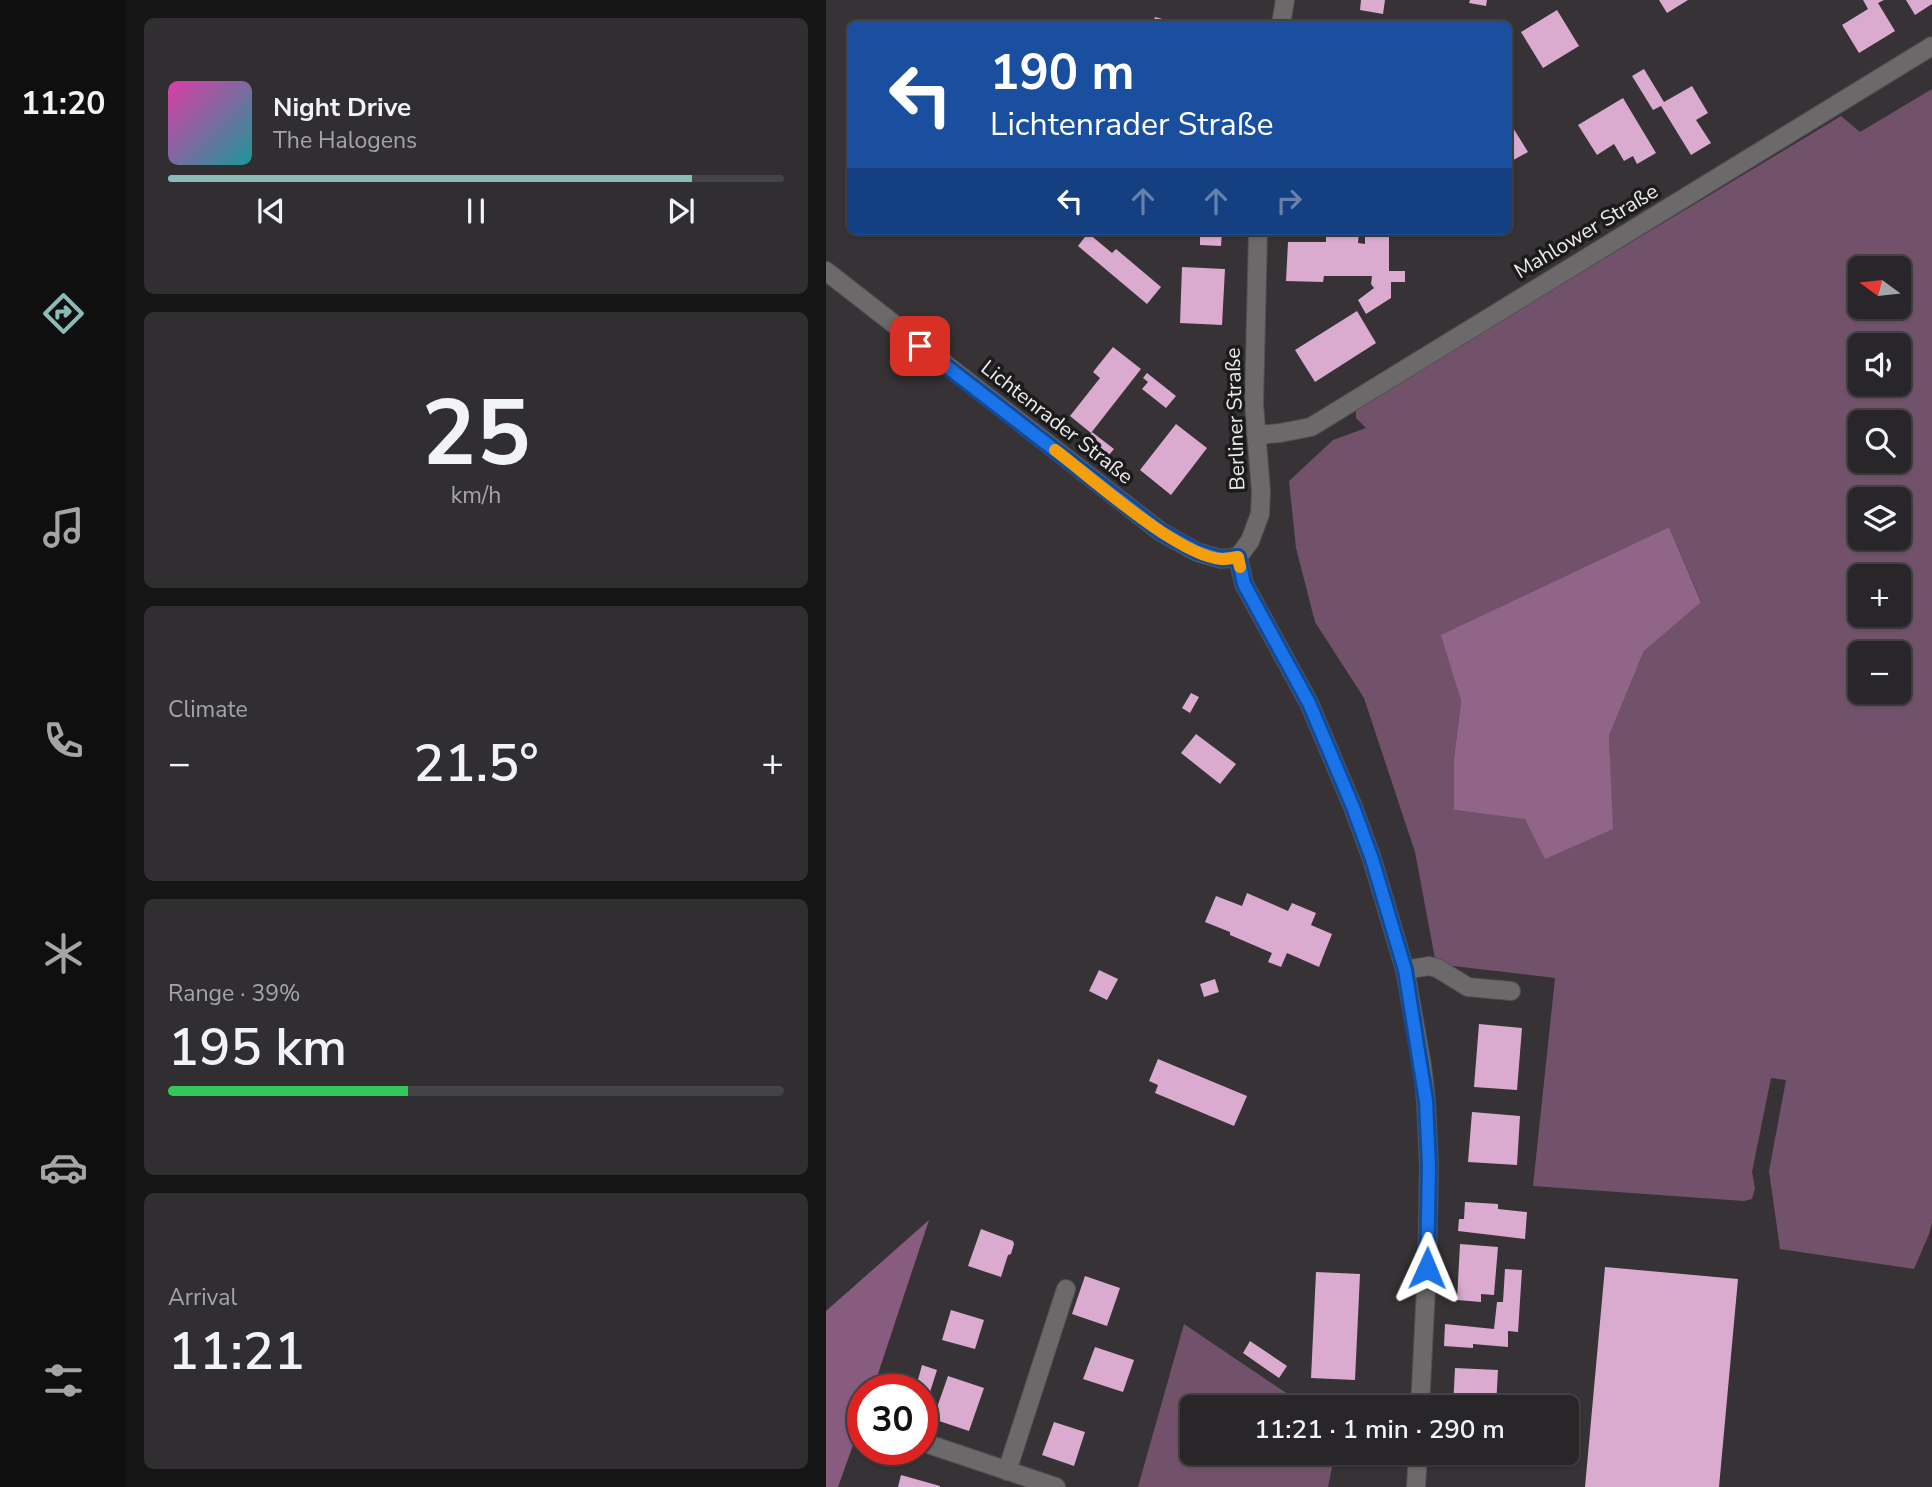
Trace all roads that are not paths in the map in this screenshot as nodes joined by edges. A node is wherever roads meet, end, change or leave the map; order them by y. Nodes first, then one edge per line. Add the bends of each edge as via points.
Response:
1 (1285, 0) edge
2 (1282, 21) edge
3 (1932, 46) edge
4 (1258, 235) edge
5 (826, 271) edge
6 (1256, 435) junction
7 (1238, 557) junction
8 (1405, 970) junction
9 (1511, 991) dead end
10 (1066, 1289) dead end
11 (1421, 1395) edge
12 (938, 1447) edge
13 (1417, 1465) edge
14 (1007, 1471) junction
15 (1056, 1487) edge
16 (1416, 1487) edge

1 - 2 street
3 - 6 street, Mahlower Straße via 1311,427
4 - 6 street, Berliner Straße
5 - 7 street, Lichtenrader Straße via 1161,532 1198,552 1221,559
6 - 7 street, Berliner Straße via 1259,514 1250,541
7 - 8 street via 1244,584 1309,703 1353,807
8 - 9 street via 1429,966 1468,987
8 - 11 street via 1422,1066 1429,1166
10 - 14 street
12 - 14 street
13 - 16 street
14 - 15 street

